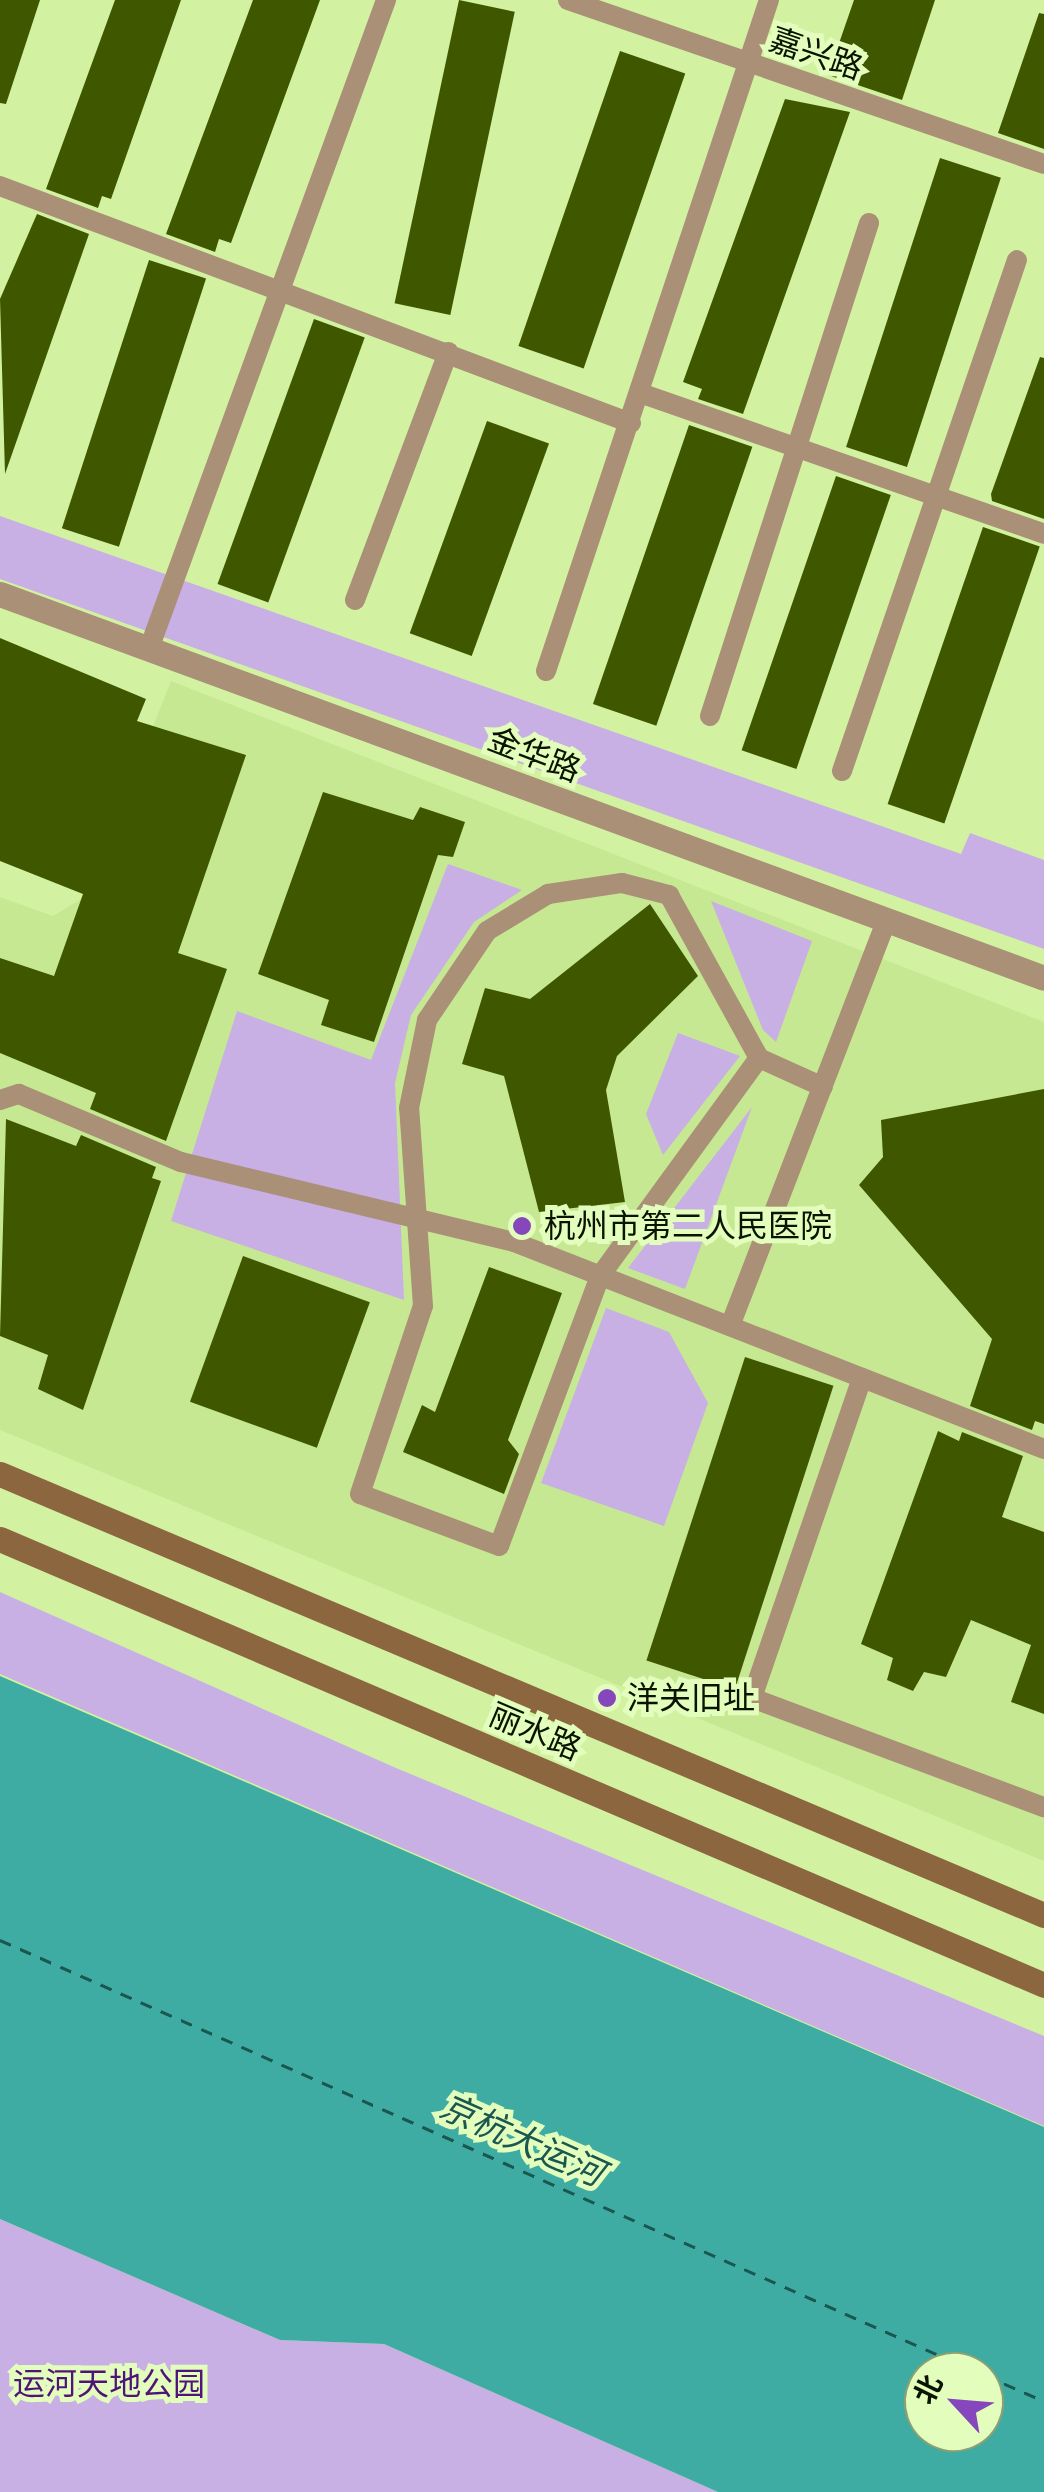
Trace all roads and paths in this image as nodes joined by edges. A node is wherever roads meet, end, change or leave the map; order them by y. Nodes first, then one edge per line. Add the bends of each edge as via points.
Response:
1 (386, 0) edge
2 (568, 0) edge
3 (769, 0) edge
4 (746, 62) junction
5 (1044, 164) edge
6 (0, 186) edge
7 (869, 223) dead end
8 (1017, 260) dead end
9 (281, 286) junction
10 (448, 352) junction
11 (640, 394) junction
12 (630, 423) junction
13 (798, 449) junction
14 (935, 496) junction
15 (1044, 534) edge
16 (0, 594) edge
17 (355, 600) dead end
18 (150, 646) junction
19 (546, 670) dead end
20 (710, 716) dead end
21 (842, 771) dead end
22 (885, 924) junction
23 (1044, 978) edge
24 (759, 1058) junction
25 (822, 1087) junction
26 (0, 1100) edge
27 (419, 1219) junction
28 (600, 1276) junction
29 (730, 1326) junction
30 (862, 1378) junction
31 (1044, 1449) edge
32 (0, 1474) edge
33 (0, 1538) edge
34 (1044, 1806) edge
35 (1044, 1915) edge
36 (1044, 1985) edge

1 - 9 lane
2 - 4 lane, 嘉兴路
3 - 4 lane
4 - 5 lane, 嘉兴路
4 - 11 lane
6 - 9 lane
7 - 13 lane
8 - 14 lane
9 - 10 lane
9 - 18 lane
10 - 12 lane
10 - 17 lane
11 - 12 lane
11 - 13 lane
12 - 19 lane
13 - 14 lane
13 - 20 lane
14 - 15 lane
14 - 21 lane
16 - 18 street, 金华路
18 - 22 street, 金华路
22 - 23 street, 金华路
22 - 25 lane
24 - 25 lane
24 - 27 lane via 668,895 622,883 548,894 486,931 427,1020 410,1108
24 - 28 lane
25 - 29 lane
26 - 27 lane via 19,1094 181,1162
27 - 28 lane via 514,1242
27 - 28 lane via 424,1306 360,1494 499,1546
28 - 29 lane
29 - 30 lane
30 - 31 lane
30 - 34 lane via 752,1698
32 - 35 main road, 丽水路
33 - 36 main road, 丽水路

